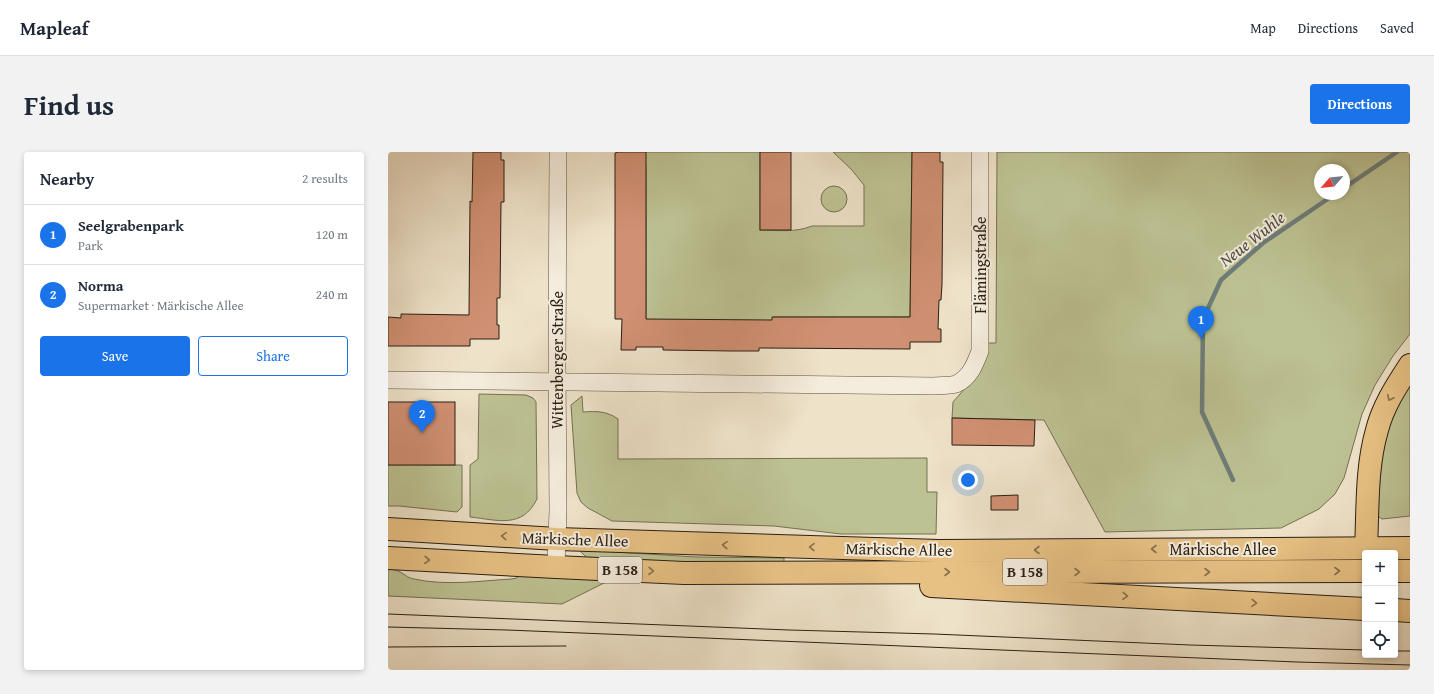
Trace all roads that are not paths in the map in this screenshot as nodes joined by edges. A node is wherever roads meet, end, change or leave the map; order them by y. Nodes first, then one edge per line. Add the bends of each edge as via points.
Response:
1 (558, 152) edge
2 (980, 152) edge
3 (1410, 365) edge
4 (388, 380) edge
5 (557, 381) junction
6 (388, 529) edge
7 (1367, 537) junction
8 (557, 539) junction
9 (1410, 548) edge
10 (388, 558) edge
11 (556, 568) junction
12 (1362, 571) edge
13 (1398, 571) edge
14 (1410, 571) edge
15 (684, 573) junction
16 (1362, 609) edge
17 (1398, 610) edge
18 (1410, 611) edge

1 - 5 street, Wittenberger Straße
2 - 5 street, Flämingstraße via 980,351 975,365 956,384 934,386
3 -> 7 main road via 1391,396 1377,429 1370,469
4 - 5 street
5 - 8 street, Wittenberger Straße
8 -> 6 main road, Märkische Allee / B 158
7 -> 8 main road, Märkische Allee / B 158 via 939,551
7 - 9 main road, Märkische Allee / B 158
8 - 11 street, Wittenberger Straße
10 -> 11 main road, Märkische Allee / B 158
11 -> 15 main road, Märkische Allee / B 158
15 -> 12 main road, Märkische Allee / B 158
13 - 14 main road
15 -> 16 main road
17 - 18 main road

